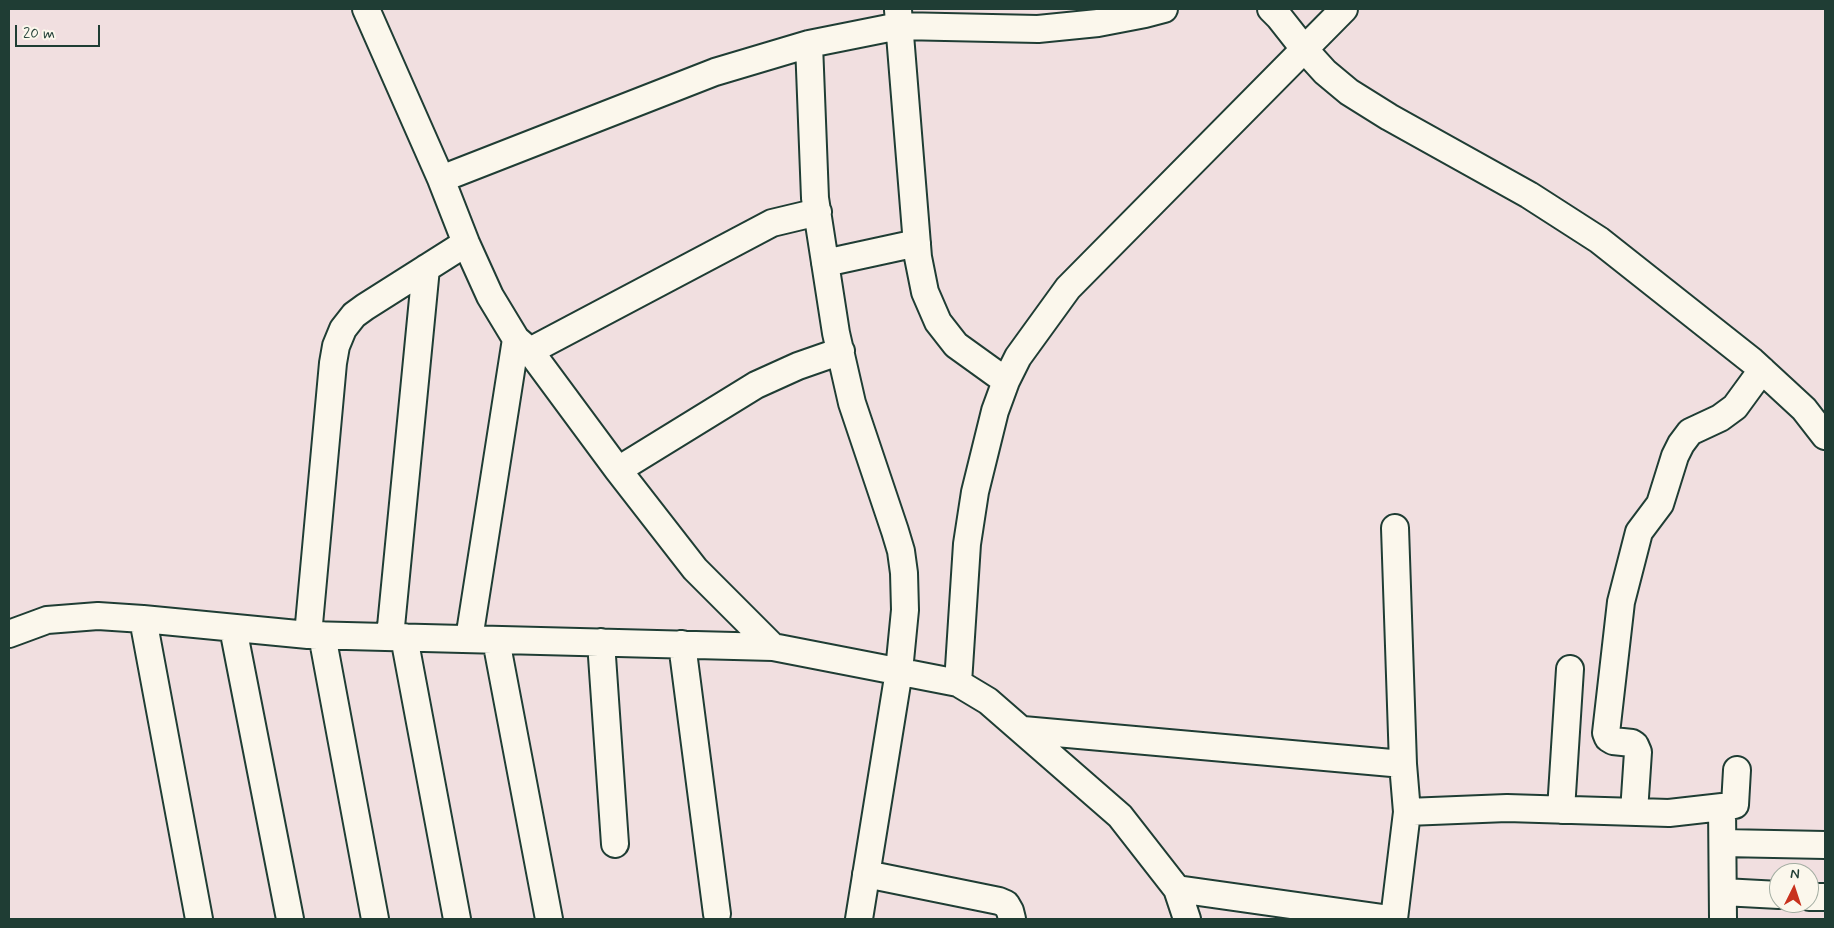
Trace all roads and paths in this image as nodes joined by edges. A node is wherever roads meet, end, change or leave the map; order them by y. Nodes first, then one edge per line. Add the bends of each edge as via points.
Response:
1 (366, 9) edge
2 (1164, 9) edge
3 (1271, 9) edge
4 (1344, 9) edge
5 (899, 17) edge
6 (809, 44) junction
7 (1305, 50) junction
8 (441, 179) junction
9 (818, 212) junction
10 (466, 243) junction
11 (917, 243) junction
12 (824, 263) junction
13 (426, 268) junction
14 (523, 345) junction
15 (840, 351) junction
16 (1762, 370) junction
17 (1006, 381) junction
18 (1825, 436) edge
19 (618, 470) junction
20 (1396, 528) dead end
21 (143, 619) junction
22 (233, 628) junction
23 (9, 634) edge
24 (315, 635) junction
25 (397, 637) junction
26 (469, 639) junction
27 (496, 640) junction
28 (601, 642) junction
29 (682, 644) junction
30 (773, 647) junction
31 (1570, 669) dead end
32 (899, 672) junction
33 (958, 683) junction
34 (1023, 730) junction
35 (1403, 764) junction
36 (1737, 770) dead end
37 (1722, 807) junction
38 (1561, 810) junction
39 (1407, 812) junction
40 (1634, 812) junction
41 (1723, 843) junction
42 (615, 844) dead end
43 (1825, 845) edge
44 (866, 874) junction
45 (1177, 889) junction
46 (1723, 892) junction
47 (1769, 894) edge
48 (717, 914) dead end
49 (1316, 914) edge
50 (199, 919) edge
51 (290, 919) edge
52 (375, 919) edge
53 (457, 919) edge
54 (549, 919) edge
55 (859, 919) edge
56 (1012, 919) edge
57 (1187, 919) edge
58 (1390, 919) edge
59 (1394, 919) edge
60 (1724, 919) edge

1 - 8 street
2 - 5 street via 1098,23 1038,29
3 - 7 street
4 - 7 street
5 - 6 street
5 - 11 street
6 - 8 street via 715,72
6 - 9 street
7 - 16 street via 1349,92 1529,195 1599,240
7 - 17 street via 1068,288 1034,332
8 - 10 street
9 - 12 street
9 - 14 street via 772,223
10 - 13 street
10 - 14 street via 490,296
11 - 12 street
11 - 17 street via 925,292 938,322 956,345
12 - 15 street
13 - 24 street via 354,315 336,346
13 - 25 street
14 - 19 street
14 - 26 street
15 - 19 street via 756,385
15 - 32 street via 852,403 901,551 905,610
16 - 18 street via 1804,408
16 - 40 street via 1735,406 1720,418 1690,432 1675,456 1660,504 1639,532 1621,602 1606,733 1613,741 1632,743 1638,752
17 - 33 street via 995,411 975,492 967,544
19 - 30 street via 695,569
20 - 35 street
21 - 22 street
21 - 23 street via 79,616 47,620
21 - 50 street
22 - 24 street
22 - 51 street
24 - 25 street
24 - 52 street
25 - 26 street
25 - 53 street
26 - 27 street
27 - 28 street
27 - 54 street
28 - 29 street
28 - 42 street
29 - 30 street
29 - 48 street
30 - 32 street
31 - 38 street
32 - 33 street
32 - 44 street
33 - 34 street via 988,701
34 - 35 street
34 - 45 street via 1120,816
35 - 39 street
36 - 37 street via 1735,805
37 - 40 street via 1668,813
37 - 41 street
38 - 39 street via 1507,808
38 - 40 street
39 - 59 street
41 - 43 street
41 - 46 street
44 - 55 street
44 - 56 street via 999,901 1006,904
45 - 49 street
45 - 57 street
46 - 47 street
46 - 60 street
49 - 58 street

